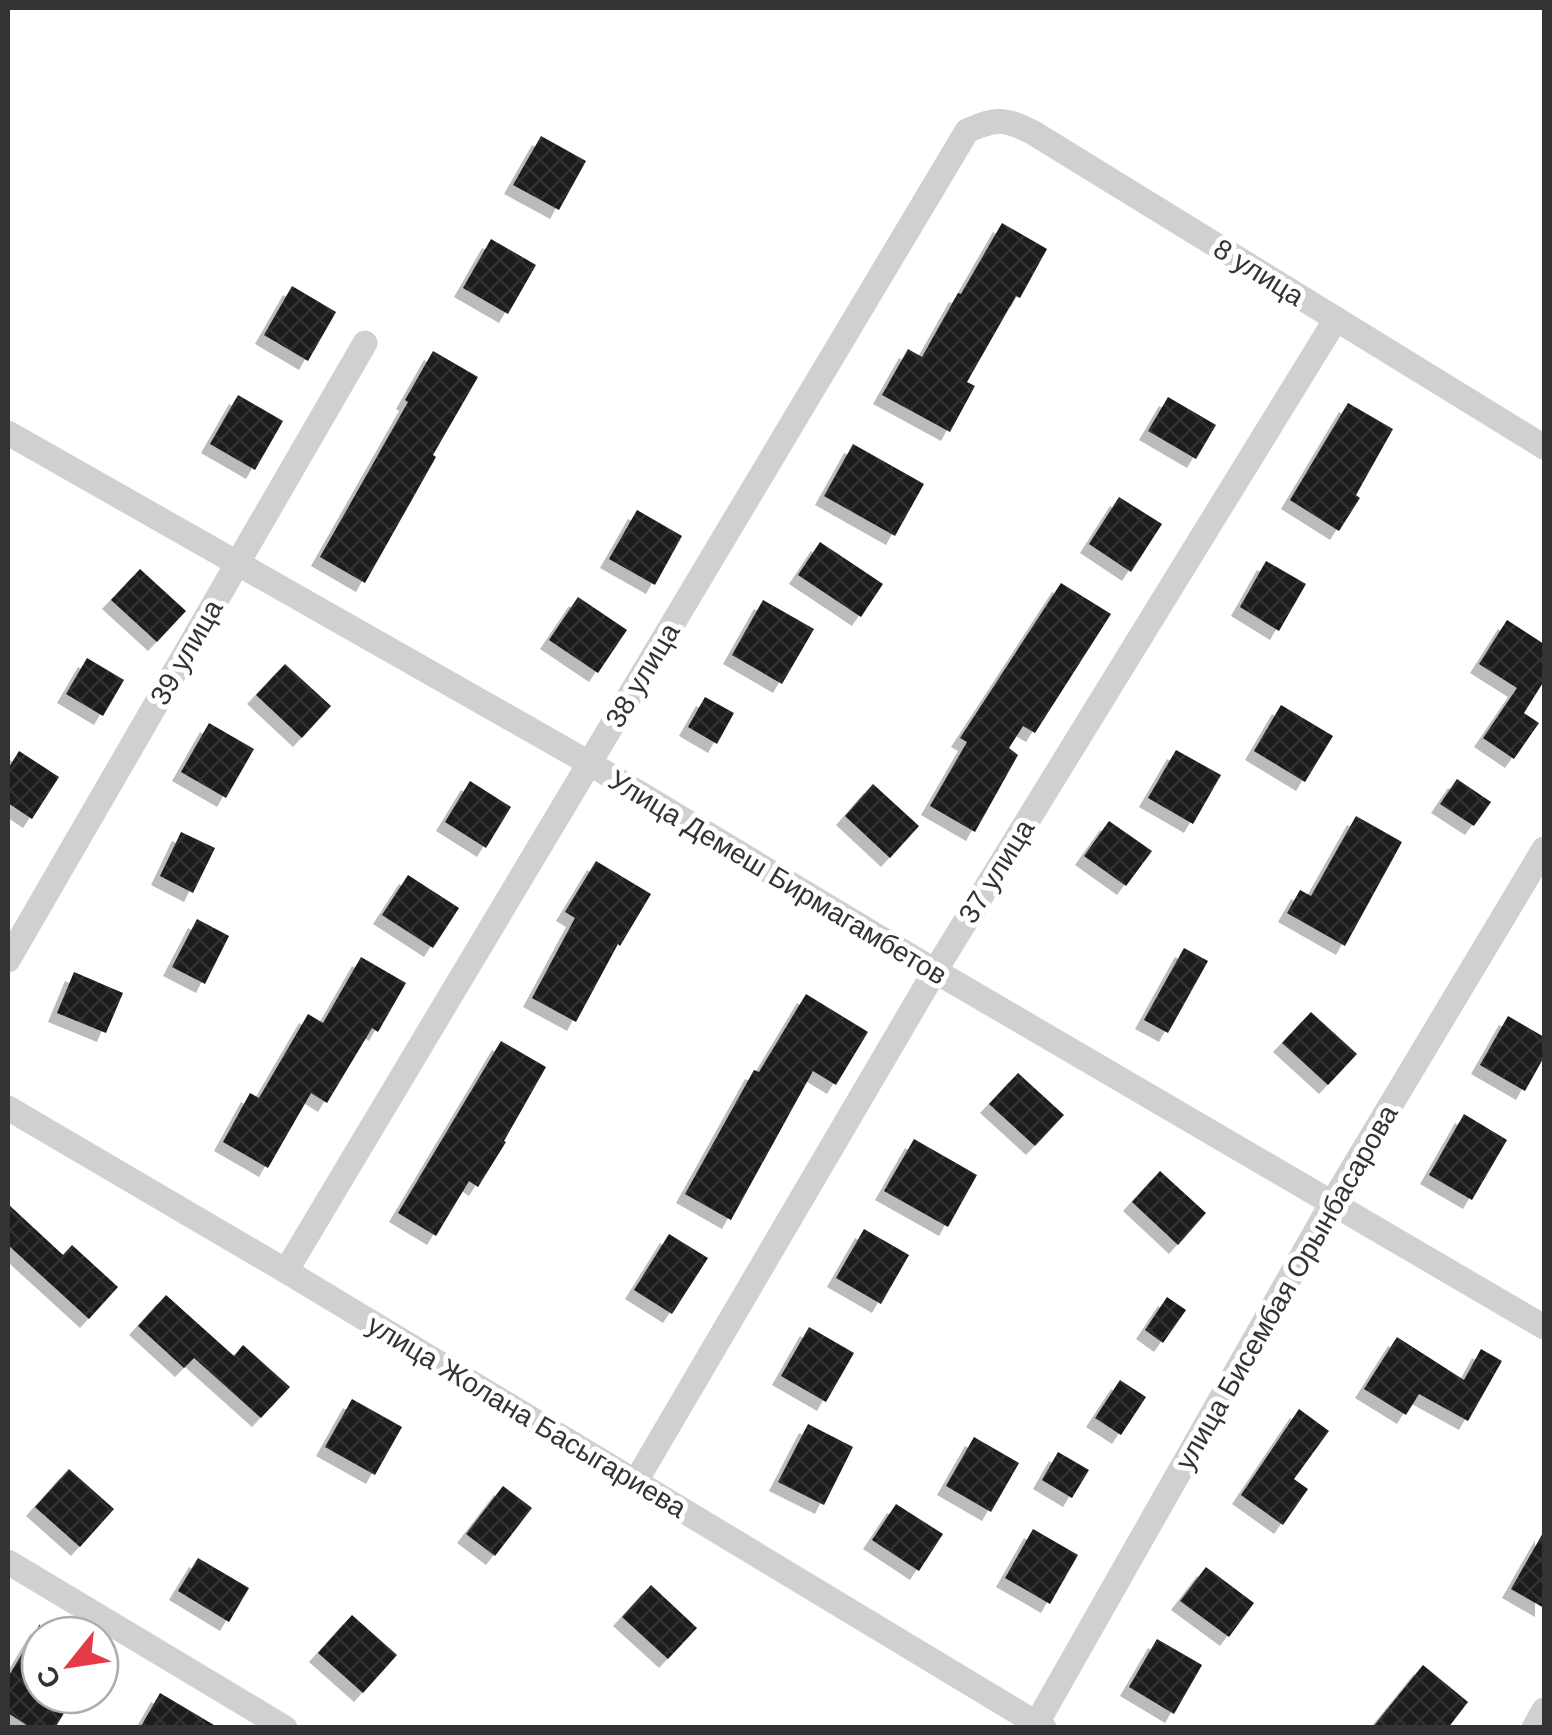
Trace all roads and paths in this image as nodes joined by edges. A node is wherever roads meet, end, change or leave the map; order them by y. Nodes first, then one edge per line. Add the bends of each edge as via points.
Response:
1 (967, 132) joint
2 (1336, 320) junction
3 (365, 343) dead end
4 (8, 433) edge
5 (1544, 447) edge
6 (238, 564) junction
7 (589, 763) junction
8 (1544, 850) edge
9 (8, 960) edge
10 (935, 971) junction
11 (8, 1108) edge
12 (1332, 1204) junction
13 (286, 1271) junction
14 (1544, 1327) edge
15 (636, 1480) junction
16 (8, 1562) edge
17 (1544, 1710) edge
18 (1038, 1726) edge
19 (284, 1728) edge
20 (1534, 1728) edge

1 - 2 street, 8 улица via 1010,121 1032,132
1 - 7 street, 38 улица
2 - 5 street, 8 улица
2 - 10 street, 37 улица
3 - 6 street, 39 улица
4 - 6 street, Улица Демеш Бирмагамбетов
6 - 7 street, Улица Демеш Бирмагамбетов
6 - 9 street, 39 улица
7 - 10 street, Улица Демеш Бирмагамбетов
7 - 13 street, 38 улица
8 - 12 street, улица Бисембая Орынбасарова
10 - 12 street, Улица Демеш Бирмагамбетов
10 - 15 street, 37 улица
11 - 13 street, улица Жолана Басыгариева
12 - 14 street, Улица Демеш Бирмагамбетов
12 - 18 street, улица Бисембая Орынбасарова
13 - 15 street, улица Жолана Басыгариева
15 - 18 street, улица Жолана Басыгариева
16 - 19 street
17 - 20 street

